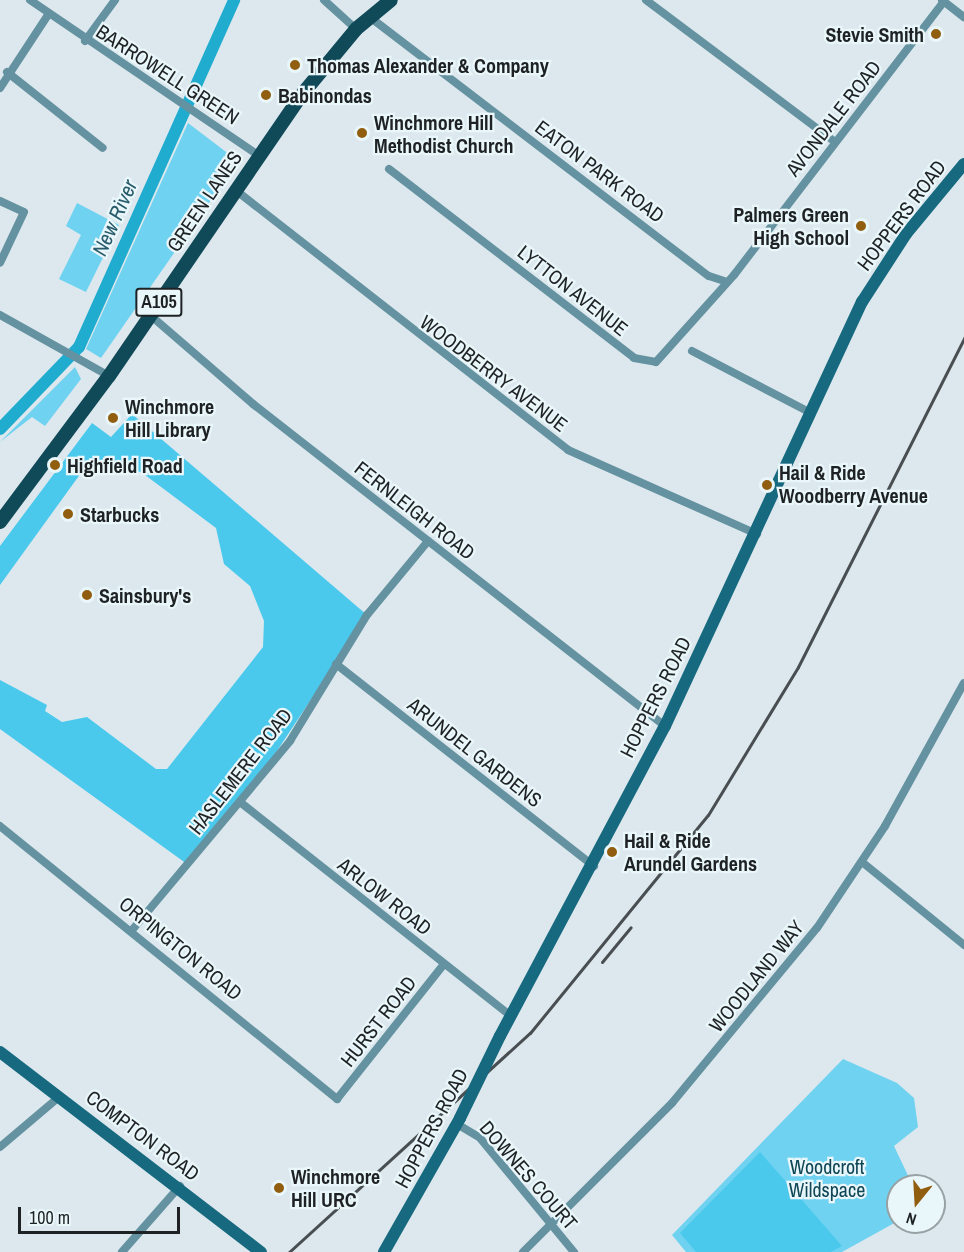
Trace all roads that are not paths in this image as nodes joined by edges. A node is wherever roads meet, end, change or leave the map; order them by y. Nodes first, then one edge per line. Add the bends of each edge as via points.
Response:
1 (30, 0) edge
2 (115, 0) edge
3 (324, 0) edge
4 (391, 0) edge
5 (646, 0) edge
6 (943, 1) edge
7 (48, 15) junction
8 (964, 17) edge
9 (371, 18) junction
10 (356, 29) junction
11 (86, 41) junction
12 (7, 72) junction
13 (0, 87) edge
14 (834, 141) junction
15 (103, 148) dead end
16 (258, 155) junction
17 (964, 164) edge
18 (389, 169) dead end
19 (238, 192) junction
20 (0, 201) edge
21 (0, 262) edge
22 (724, 281) junction
23 (0, 315) edge
24 (150, 315) junction
25 (692, 351) dead end
26 (109, 376) junction
27 (809, 412) junction
28 (0, 522) edge
29 (757, 534) junction
30 (428, 541) junction
31 (336, 664) junction
32 (964, 683) edge
33 (665, 726) junction
34 (240, 802) junction
35 (0, 826) edge
36 (862, 862) junction
37 (594, 866) junction
38 (133, 929) junction
39 (964, 945) edge
40 (444, 964) junction
41 (510, 1015) junction
42 (0, 1052) edge
43 (59, 1096) junction
44 (337, 1099) joint
45 (459, 1121) junction
46 (0, 1147) edge
47 (180, 1186) junction
48 (552, 1225) junction
49 (258, 1249) edge
50 (122, 1252) edge
51 (384, 1252) edge
52 (523, 1252) edge
53 (574, 1252) edge

1 - 7 street, BARROWELL GREEN
2 - 11 street
3 - 10 street
4 - 9 main road, GREEN LANES / A105
5 - 14 street
6 - 8 street
6 - 14 street, AVONDALE ROAD
7 - 11 street, BARROWELL GREEN
7 - 12 street
9 - 10 main road, GREEN LANES / A105
9 - 22 street, EATON PARK ROAD via 709,276
10 - 16 main road, GREEN LANES / A105
11 - 16 street, BARROWELL GREEN
12 - 13 street
12 - 15 street
14 - 22 street, AVONDALE ROAD
16 - 19 main road, GREEN LANES / A105
17 - 27 street, HOPPERS ROAD via 880,272
18 - 22 street, LYTTON AVENUE via 636,359 663,359
19 - 24 main road, GREEN LANES / A105
19 - 29 street, WOODBERRY AVENUE via 568,450
20 - 21 street via 24,212
23 - 26 street via 55,342
24 - 26 main road, GREEN LANES / A105
24 - 30 street, FERNLEIGH ROAD
25 - 27 street
26 - 28 main road, GREEN LANES / A105
27 - 29 street, HOPPERS ROAD
29 - 33 street, HOPPERS ROAD
30 - 31 street, HASLEMERE ROAD via 367,615
30 - 33 street, FERNLEIGH ROAD
31 - 34 street, HASLEMERE ROAD via 290,741
31 - 37 street, ARUNDEL GARDENS
32 - 36 street, WOODLAND WAY
33 - 37 street, HOPPERS ROAD
34 - 38 street, HASLEMERE ROAD
34 - 40 street, ARLOW ROAD
35 - 38 street, ORPINGTON ROAD
36 - 39 street
36 - 48 street, WOODLAND WAY via 817,928 679,1094
37 - 41 street, HOPPERS ROAD
38 - 44 street, ORPINGTON ROAD
40 - 41 street, ARLOW ROAD
40 - 44 street, HURST ROAD
41 - 45 street, HOPPERS ROAD, bridge
42 - 43 street, COMPTON ROAD
43 - 46 street
43 - 47 street, COMPTON ROAD
45 - 48 street, DOWNES COURT via 480,1138
45 - 51 street, HOPPERS ROAD
47 - 49 street, COMPTON ROAD
47 - 50 street
48 - 52 street, WOODLAND WAY
48 - 53 street, DOWNES COURT

